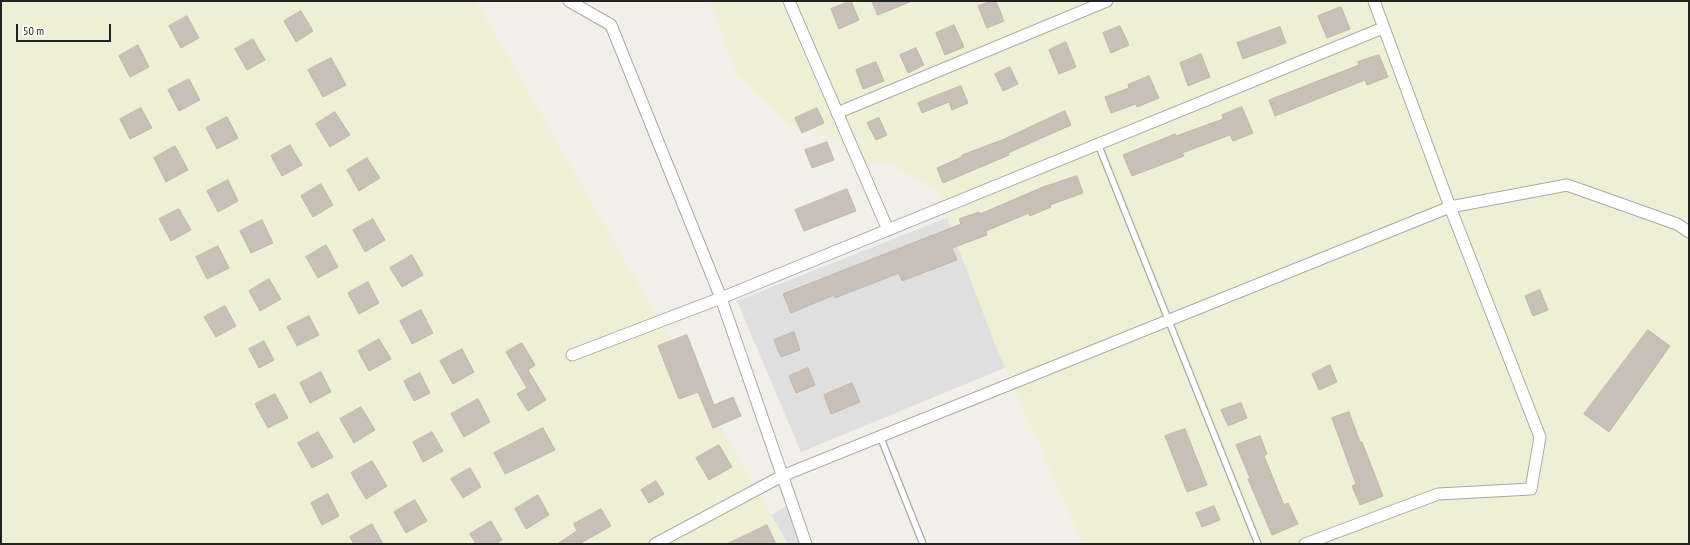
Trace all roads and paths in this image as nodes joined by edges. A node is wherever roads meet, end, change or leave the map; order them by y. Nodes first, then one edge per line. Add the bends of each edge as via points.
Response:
1 (569, 1) edge
2 (789, 1) edge
3 (1107, 1) edge
4 (1374, 1) edge
5 (1383, 28) junction
6 (838, 113) junction
7 (1098, 144) junction
8 (1450, 207) junction
9 (888, 230) junction
10 (1689, 232) edge
11 (721, 298) junction
12 (1169, 320) junction
13 (572, 355) dead end
14 (880, 436) junction
15 (782, 476) junction
16 (655, 544) edge
17 (806, 544) edge
18 (923, 544) edge
19 (1258, 544) edge
20 (1305, 544) edge

1 - 11 street via 611,25
2 - 6 street
3 - 6 street
4 - 5 street
5 - 7 street
5 - 8 street
6 - 9 street
7 - 9 street
7 - 12 lane
8 - 10 street via 1567,185 1677,224
8 - 12 street
8 - 20 street via 1540,437 1531,489 1438,494
9 - 11 street
11 - 13 street
11 - 15 street
12 - 14 street
12 - 19 lane
14 - 15 street
14 - 18 lane
15 - 16 street
15 - 17 street

